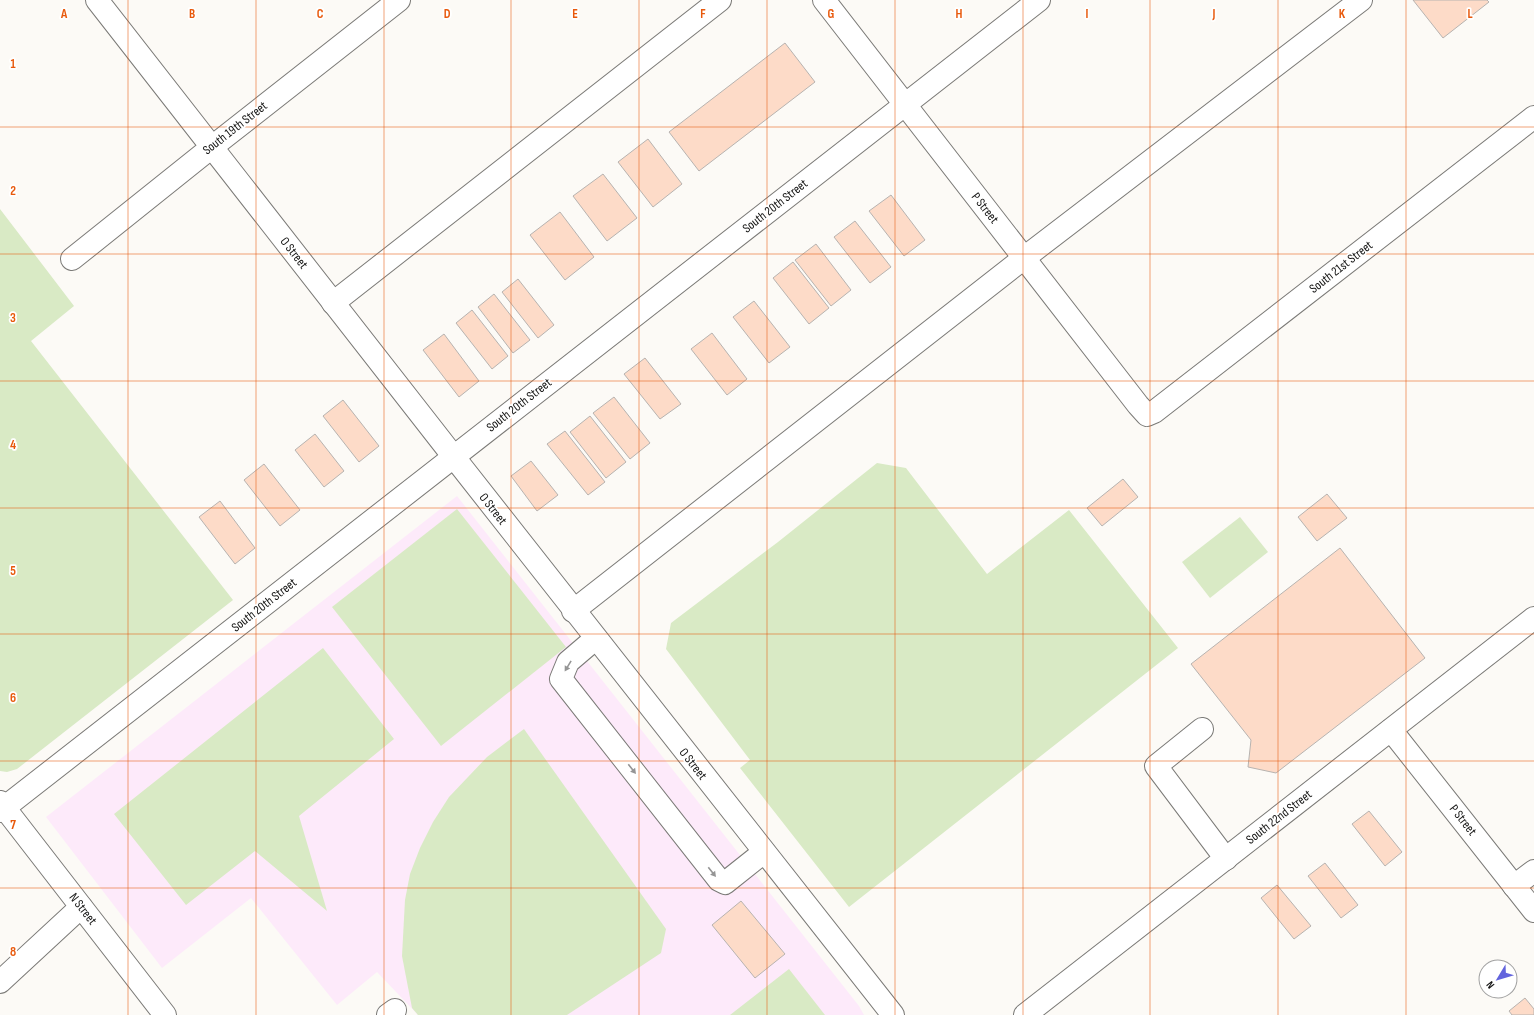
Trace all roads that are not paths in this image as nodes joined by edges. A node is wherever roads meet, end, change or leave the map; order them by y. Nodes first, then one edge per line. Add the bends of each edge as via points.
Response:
1 (97, 0) edge
2 (399, 0) edge
3 (720, 0) edge
4 (824, 0) edge
5 (1039, 0) edge
6 (1361, 0) edge
7 (906, 104) junction
8 (1534, 117) edge
9 (212, 147) junction
10 (1024, 258) junction
11 (72, 259) dead end
12 (333, 303) junction
13 (1147, 415) joint
14 (453, 457) junction
15 (573, 611) junction
16 (1534, 618) edge
17 (595, 639) junction
18 (1202, 729) dead end
19 (1391, 730) junction
20 (1, 807) edge
21 (764, 852) junction
22 (1226, 858) junction
23 (1534, 871) edge
24 (1514, 886) junction
25 (81, 907) junction
26 (1534, 912) edge
27 (0, 982) edge
28 (165, 1015) edge
29 (893, 1015) edge
30 (1025, 1015) edge

1 - 9 street, O Street
2 - 9 street, South 19th Street
3 - 12 street
4 - 7 street, P Street
5 - 7 street, South 20th Street
6 - 10 street
7 - 10 street, P Street
7 - 14 street, South 20th Street
8 - 13 street, South 21st Street
9 - 11 street, South 19th Street
9 - 12 street, O Street
10 - 13 street, P Street
10 - 15 street
12 - 14 street, O Street
14 - 15 street, O Street
14 - 20 street, South 20th Street
15 - 17 street, O Street
16 - 19 street, South 22nd Street
17 - 21 street, O Street
17 -> 21 street via 568,662 561,679 719,880 725,883
18 - 22 street via 1156,766
19 - 22 street, South 22nd Street
19 - 24 street, P Street
20 - 25 street, N Street
21 - 29 street, O Street
22 - 30 street, South 22nd Street
23 - 24 street
24 - 26 street, P Street
25 - 27 street
25 - 28 street, N Street

